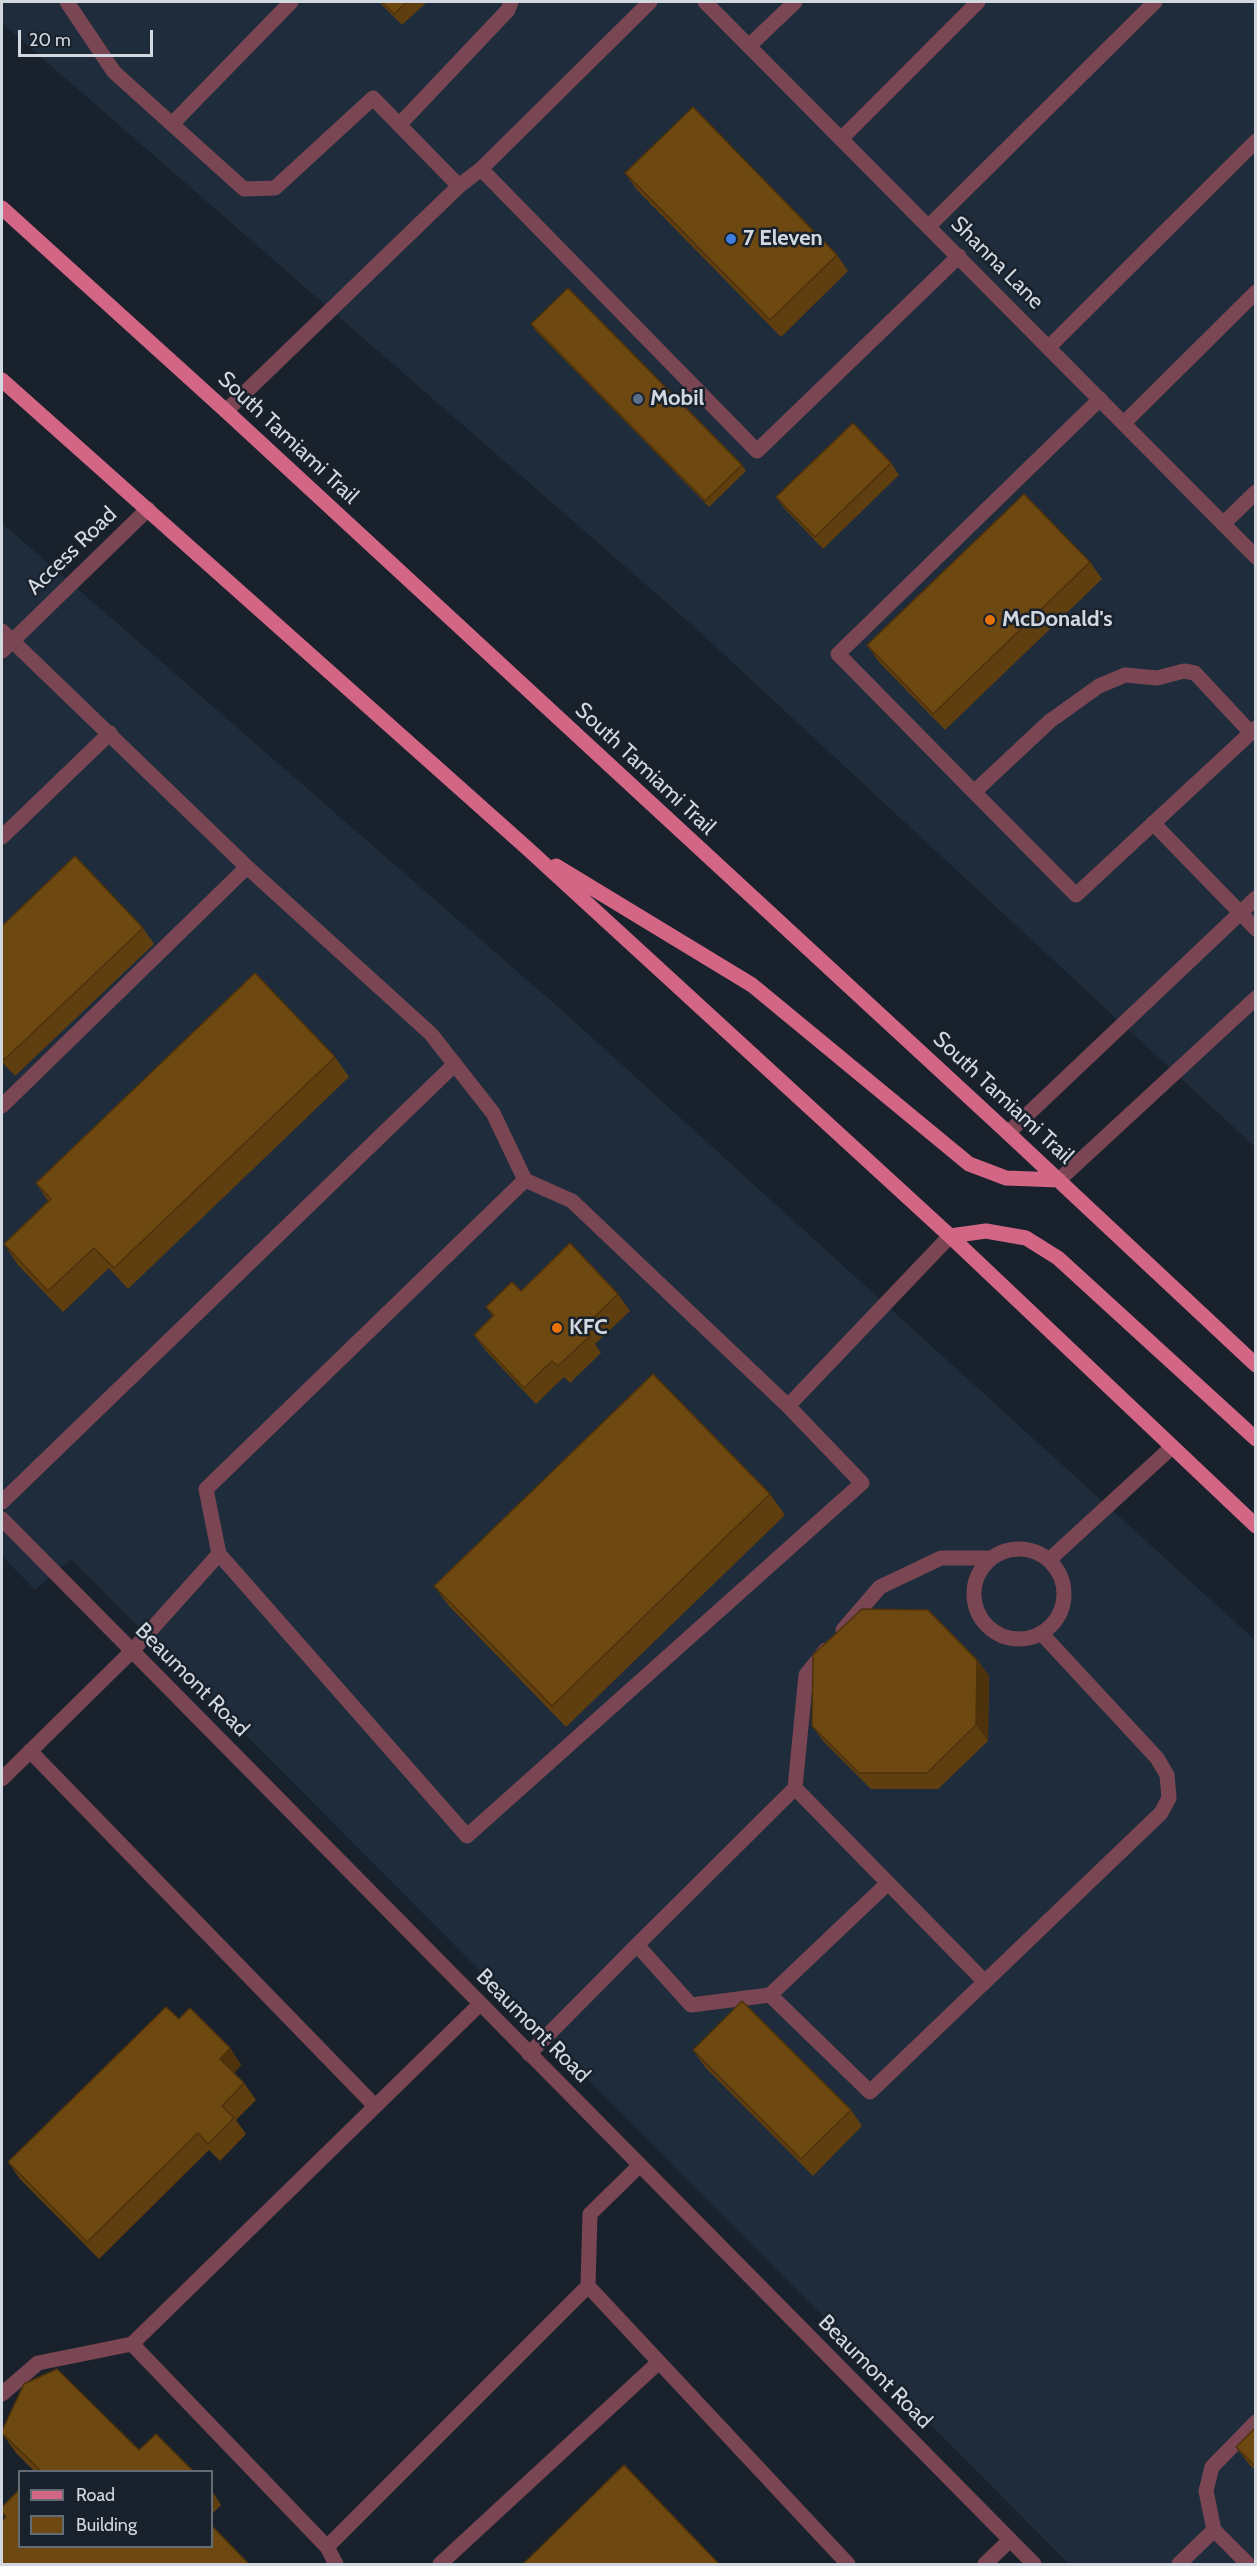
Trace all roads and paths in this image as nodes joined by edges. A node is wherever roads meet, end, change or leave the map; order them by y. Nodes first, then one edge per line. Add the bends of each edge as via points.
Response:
1 (67, 2) edge
2 (291, 2) edge
3 (511, 2) edge
4 (650, 2) edge
5 (705, 2) edge
6 (795, 2) edge
7 (978, 2) edge
8 (1155, 2) edge
9 (749, 46) junction
10 (172, 124) junction
11 (399, 125) junction
12 (841, 139) junction
13 (1256, 141) edge
14 (481, 170) junction
15 (459, 186) junction
16 (2, 208) edge
17 (929, 226) junction
18 (960, 256) junction
19 (1256, 292) edge
20 (1048, 347) junction
21 (2, 380) edge
22 (1100, 399) junction
23 (226, 411) junction
24 (1124, 423) junction
25 (1256, 492) edge
26 (148, 509) junction
27 (1223, 524) junction
28 (1256, 557) edge
29 (5, 641) edge
30 (1253, 730) edge
31 (110, 733) junction
32 (974, 792) junction
33 (1154, 823) junction
34 (2, 837) edge
35 (528, 849) junction
36 (247, 867) junction
37 (1256, 898) edge
38 (1240, 913) junction
39 (1256, 929) edge
40 (1256, 998) edge
41 (455, 1064) junction
42 (2, 1106) edge
43 (1008, 1133) junction
44 (525, 1180) junction
45 (1059, 1180) junction
46 (950, 1236) junction
47 (1256, 1365) edge
48 (788, 1406) junction
49 (1256, 1439) edge
50 (1173, 1447) junction
51 (2, 1502) edge
52 (2, 1519) edge
53 (1256, 1526) edge
54 (219, 1554) junction
55 (992, 1558) junction
56 (1049, 1560) junction
57 (1041, 1634) junction
58 (132, 1651) junction
59 (30, 1751) junction
60 (2, 1779) edge
61 (795, 1788) junction
62 (888, 1883) junction
63 (637, 1945) junction
64 (985, 1982) junction
65 (770, 1995) junction
66 (480, 2004) junction
67 (529, 2055) junction
68 (375, 2106) junction
69 (639, 2166) junction
70 (588, 2286) junction
71 (132, 2344) junction
72 (659, 2362) junction
73 (2, 2394) edge
74 (1256, 2422) edge
75 (1214, 2530) junction
76 (1010, 2540) junction
77 (327, 2547) junction
78 (336, 2565) edge
79 (440, 2565) edge
80 (848, 2565) edge
81 (985, 2565) edge
82 (1034, 2565) edge
83 (1179, 2565) edge
84 (1248, 2565) edge

1 - 10 street via 114,72
2 - 10 street
3 - 11 street via 508,10
4 - 14 street
5 - 9 street, Shanna Lane
6 - 9 street
7 - 12 street
8 - 17 street
9 - 12 street, Shanna Lane
10 - 11 street via 244,189 275,188 373,98
11 - 15 street
12 - 17 street, Shanna Lane
13 - 20 street
14 - 15 street
14 - 18 street via 757,451
15 - 23 street
16 - 23 main road, South Tamiami Trail
17 - 18 street, Shanna Lane
18 - 20 street, Shanna Lane
19 - 24 street
20 - 22 street, Shanna Lane
21 - 26 main road
22 - 24 street, Shanna Lane
22 - 32 street via 838,654
23 - 43 main road, South Tamiami Trail
24 - 27 street, Shanna Lane
25 - 27 street
26 - 29 street, Access Road
26 - 35 main road
27 - 28 street, Shanna Lane
29 - 31 street
30 - 32 street via 1195,673 1184,671 1157,678 1125,675 1099,686 1050,721
30 - 33 street
31 - 34 street
31 - 36 street
32 - 33 street via 1076,895
33 - 38 street
35 - 45 main road via 752,985 969,1164 1006,1178
35 - 46 main road
36 - 41 street via 431,1034
36 - 42 street
37 - 38 street
38 - 39 street
38 - 43 street
40 - 45 street
41 - 44 street via 493,1113
41 - 51 street
43 - 45 main road, South Tamiami Trail
44 - 48 street via 572,1202
44 - 54 street via 206,1489
45 - 47 main road, South Tamiami Trail
46 - 48 street
46 - 49 main road via 986,1231 1026,1238 1058,1258
46 - 50 main road
48 - 54 street via 862,1484 467,1836
50 - 53 main road
50 - 56 street
52 - 58 street, Beaumont Road
54 - 58 street
55 - 56 street via 1021,1549
55 - 57 street via 975,1583 978,1614 999,1635 1027,1639
55 - 61 street via 942,1558 879,1587 806,1675
56 - 57 street via 1063,1584 1064,1599 1052,1625
57 - 64 street via 1157,1758 1167,1775 1169,1798 1161,1813
58 - 59 street
58 - 66 street, Beaumont Road
59 - 60 street
59 - 68 street
61 - 62 street
61 - 63 street
62 - 64 street
62 - 65 street
63 - 65 street via 691,2005
63 - 67 street
64 - 65 street via 870,2092
66 - 67 street, Beaumont Road
66 - 68 street
67 - 69 street, Beaumont Road
68 - 71 street
69 - 70 street via 590,2214
69 - 76 street, Beaumont Road
70 - 72 street
70 - 77 street
71 - 73 street via 38,2363
71 - 77 street
72 - 79 street
72 - 80 street
74 - 75 street via 1212,2467 1206,2491
75 - 83 street
75 - 84 street
76 - 81 street
76 - 82 street, Beaumont Road
77 - 78 street

